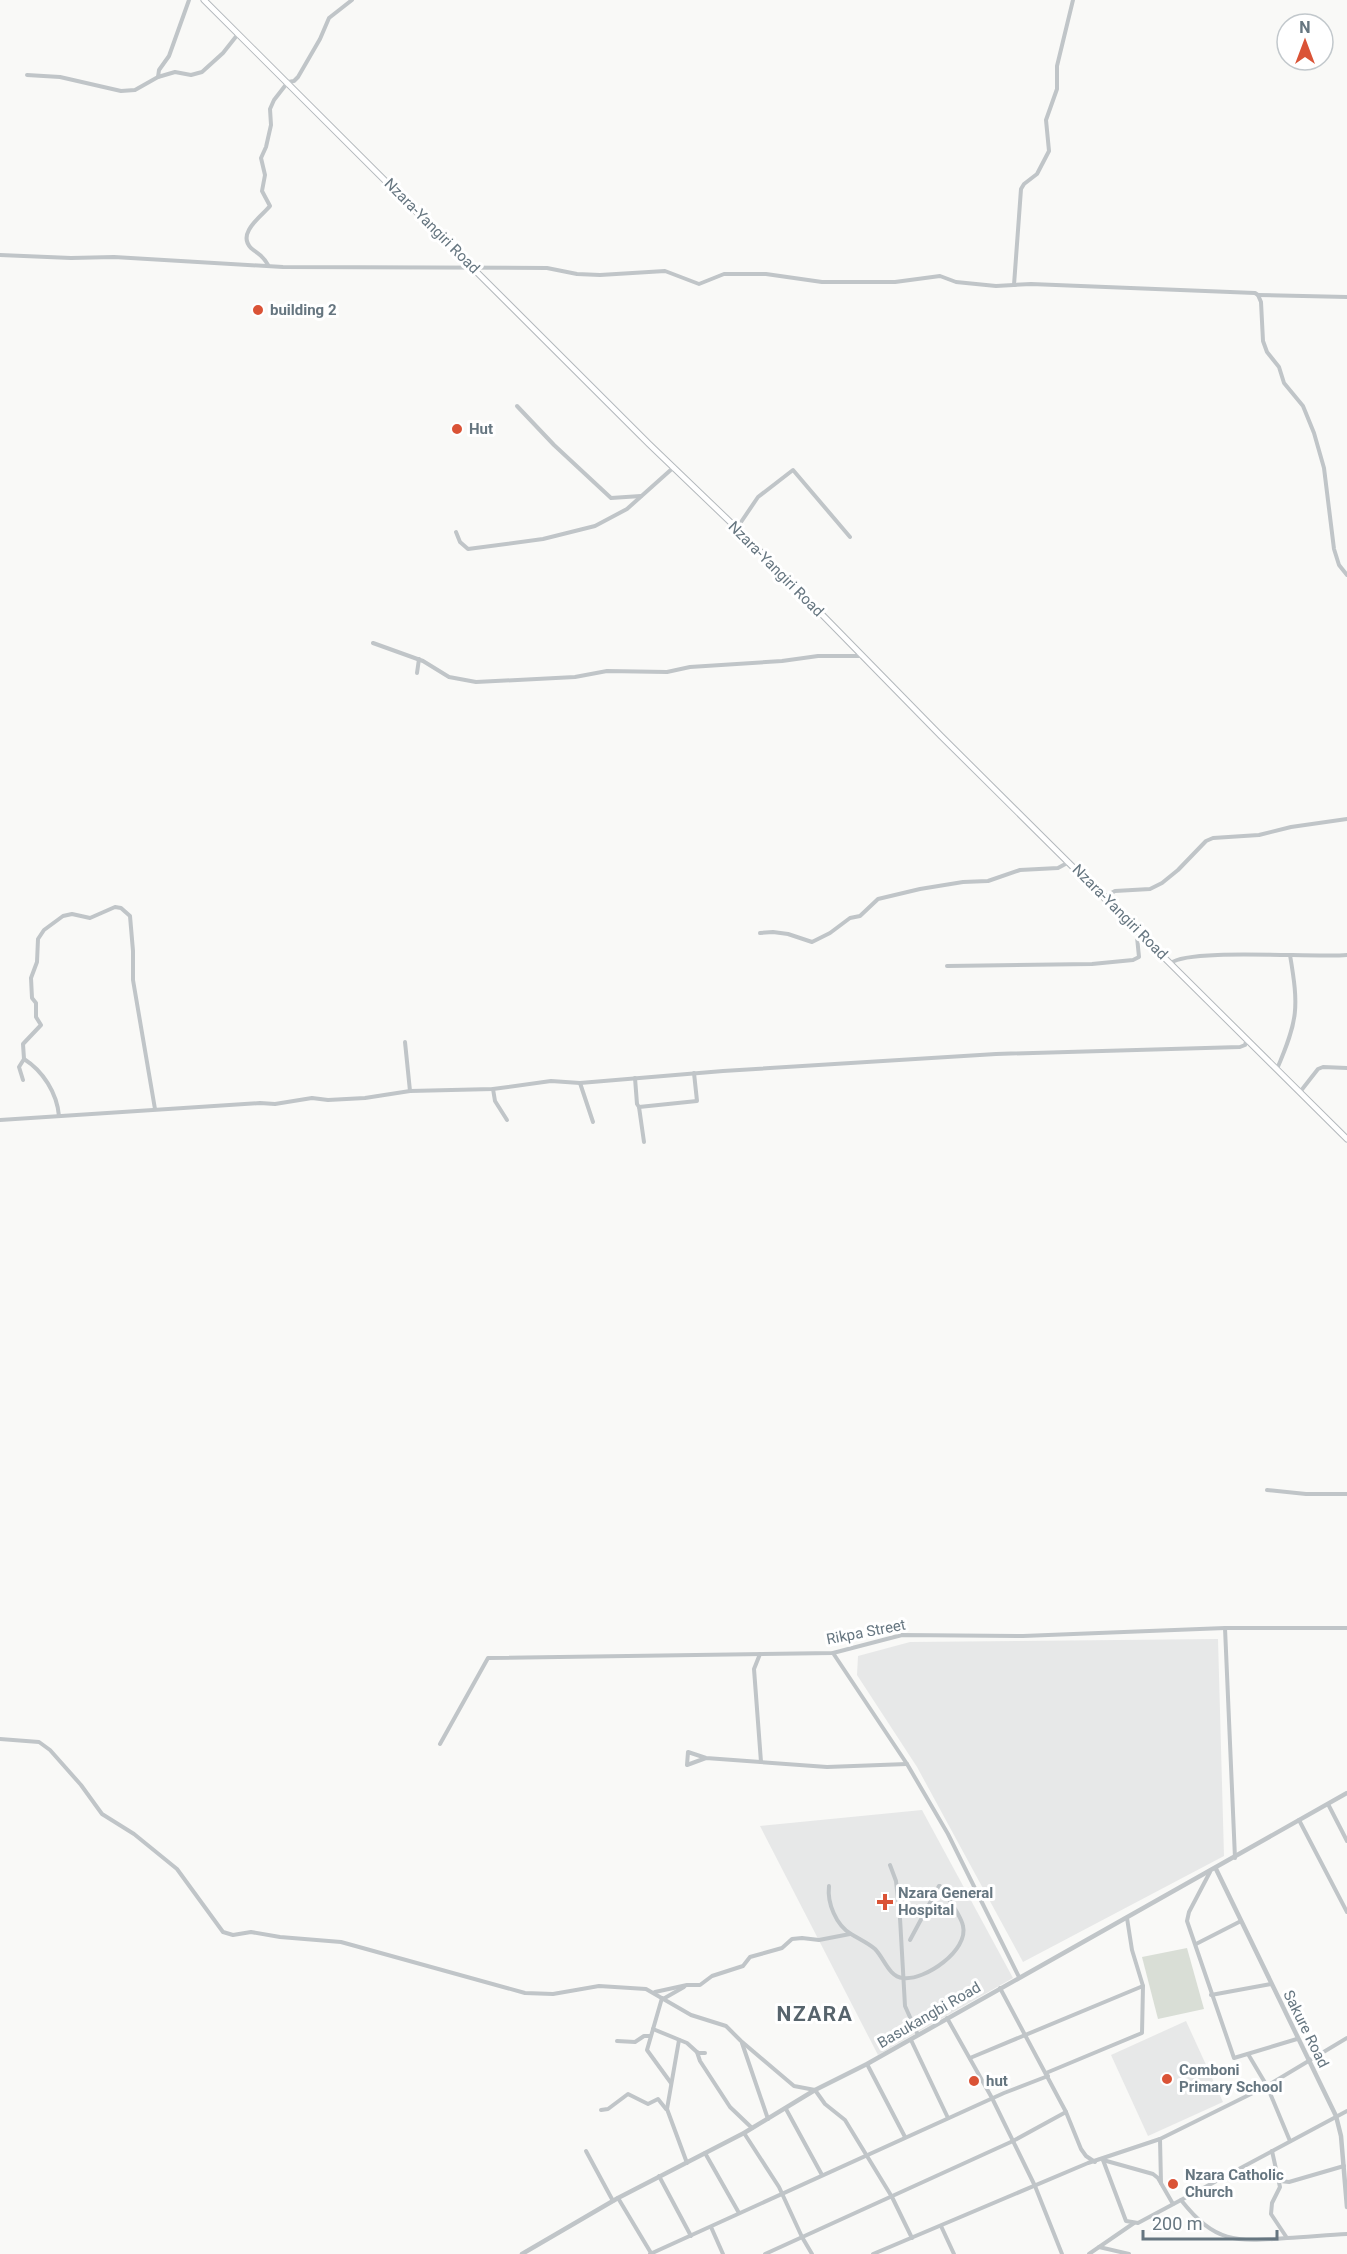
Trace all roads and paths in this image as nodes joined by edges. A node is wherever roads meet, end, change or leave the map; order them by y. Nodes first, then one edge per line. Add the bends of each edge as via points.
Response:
1 (189, 0) edge
2 (204, 0) edge
3 (352, 0) edge
4 (1073, 0) edge
5 (239, 34) junction
6 (27, 75) dead end
7 (158, 77) junction
8 (288, 82) junction
9 (0, 255) edge
10 (268, 266) junction
11 (474, 267) junction
12 (1014, 285) junction
13 (1258, 295) junction
14 (1347, 297) edge
15 (517, 406) dead end
16 (674, 467) junction
17 (641, 496) junction
18 (737, 528) junction
19 (456, 532) dead end
20 (850, 537) dead end
21 (1347, 575) edge
22 (373, 644) dead end
23 (864, 657) junction
24 (418, 659) junction
25 (417, 673) dead end
26 (1347, 819) edge
27 (1069, 862) junction
28 (1104, 897) junction
29 (1139, 931) junction
30 (760, 933) dead end
31 (1290, 955) junction
32 (1347, 955) edge
33 (1171, 963) junction
34 (947, 966) dead end
35 (1247, 1039) junction
36 (405, 1042) dead end
37 (24, 1059) junction
38 (1347, 1068) edge
39 (1277, 1069) junction
40 (694, 1073) junction
41 (635, 1078) junction
42 (23, 1080) dead end
43 (580, 1083) junction
44 (494, 1089) junction
45 (410, 1091) junction
46 (1300, 1093) junction
47 (639, 1107) junction
48 (155, 1109) junction
49 (59, 1116) junction
50 (0, 1119) edge
51 (507, 1120) dead end
52 (593, 1122) dead end
53 (1347, 1139) edge
54 (644, 1142) dead end
55 (1267, 1490) dead end
56 (1347, 1494) edge
57 (1225, 1628) junction
58 (1347, 1628) edge
59 (833, 1653) junction
60 (760, 1654) junction
61 (0, 1739) edge
62 (440, 1744) dead end
63 (706, 1758) junction
64 (760, 1762) junction
65 (907, 1764) junction
66 (1347, 1793) edge
67 (1328, 1804) junction
68 (1299, 1820) junction
69 (1347, 1841) edge
70 (1235, 1858) junction
71 (890, 1865) dead end
72 (1216, 1869) junction
73 (1210, 1872) junction
74 (829, 1886) dead end
75 (1347, 1912) edge
76 (1127, 1918) junction
77 (1241, 1921) junction
78 (850, 1934) junction
79 (910, 1940) dead end
80 (1196, 1944) junction
81 (1019, 1977) junction
82 (902, 1978) junction
83 (1271, 1984) junction
84 (687, 1985) junction
85 (1143, 1986) junction
86 (1000, 1988) junction
87 (654, 1992) junction
88 (1211, 1995) junction
89 (663, 1998) junction
90 (947, 2018) junction
91 (652, 2029) junction
92 (650, 2036) junction
93 (918, 2036) junction
94 (1025, 2036) junction
95 (1347, 2038) edge
96 (1297, 2039) junction
97 (679, 2040) junction
98 (911, 2040) junction
99 (617, 2041) dead end
100 (741, 2041) junction
101 (697, 2052) junction
102 (705, 2053) dead end
103 (1248, 2054) junction
104 (970, 2058) junction
105 (1308, 2062) junction
106 (867, 2064) junction
107 (1047, 2075) junction
108 (672, 2084) junction
109 (1268, 2086) junction
110 (815, 2090) junction
111 (992, 2098) junction
112 (667, 2109) junction
113 (786, 2109) junction
114 (601, 2110) dead end
115 (1347, 2110) edge
116 (1066, 2112) junction
117 (1336, 2116) junction
118 (948, 2118) junction
119 (768, 2119) junction
120 (752, 2128) junction
121 (744, 2133) junction
122 (905, 2137) junction
123 (1160, 2139) junction
124 (1013, 2141) junction
125 (1290, 2141) junction
126 (586, 2151) dead end
127 (1272, 2151) junction
128 (705, 2154) junction
129 (867, 2155) junction
130 (1102, 2160) junction
131 (1096, 2162) junction
132 (687, 2163) junction
133 (1344, 2166) junction
134 (822, 2175) junction
135 (659, 2176) junction
136 (1280, 2181) junction
137 (1161, 2184) junction
138 (1035, 2186) junction
139 (781, 2192) junction
140 (1347, 2196) edge
141 (892, 2197) junction
142 (615, 2200) junction
143 (1181, 2200) junction
144 (1173, 2204) junction
145 (1347, 2207) edge
146 (739, 2213) junction
147 (1134, 2223) junction
148 (941, 2226) junction
149 (711, 2227) junction
150 (1347, 2234) edge
151 (691, 2236) junction
152 (802, 2237) junction
153 (912, 2238) junction
154 (1287, 2238) junction
155 (1099, 2247) junction
156 (522, 2254) edge
157 (651, 2254) edge
158 (723, 2254) edge
159 (765, 2254) edge
160 (812, 2254) edge
161 (873, 2254) edge
162 (954, 2254) edge
163 (1062, 2254) edge
164 (1089, 2254) edge
165 (1129, 2254) edge

1 - 7 street
2 - 5 main road, Nzara-Yangiri Road
3 - 8 street via 329,18 298,77
4 - 12 street via 1057,66 1057,89 1047,120 1049,151 1037,174 1021,189
5 - 7 street via 202,72 175,72
5 - 8 main road, Nzara-Yangiri Road
6 - 7 street via 53,76 121,91 135,90
8 - 10 street via 270,109 271,125 261,158 265,175 262,191 270,206 248,235 250,246
8 - 11 main road, Nzara-Yangiri Road
9 - 10 street
10 - 11 street
11 - 12 street via 547,268 600,275 665,271 699,284 724,274 766,274 822,282 895,282 940,276 956,282
11 - 16 main road, Nzara-Yangiri Road
12 - 13 street via 1242,291
13 - 14 street
13 - 21 street via 1263,340 1314,433 1324,468 1334,549
15 - 17 street via 610,498
16 - 17 street
16 - 18 main road, Nzara-Yangiri Road
17 - 19 street via 627,509 595,525 558,537 468,549
18 - 20 street via 758,497 793,470
18 - 23 main road, Nzara-Yangiri Road
22 - 24 street
23 - 24 street via 818,656 667,672 607,671 575,677 476,682 449,677
23 - 27 main road, Nzara-Yangiri Road
24 - 25 street
26 - 28 street via 1259,835 1213,838 1162,883 1150,889 1115,891
27 - 28 main road, Nzara-Yangiri Road
27 - 30 street via 1058,868 1020,870 988,881 878,898 860,916 850,918 812,942 788,934
28 - 29 main road, Nzara-Yangiri Road
29 - 33 main road, Nzara-Yangiri Road
29 - 34 street via 1139,957 1133,960
31 - 32 street
31 - 33 street via 1181,957
31 - 39 street via 1296,1012 1294,1029
33 - 35 main road, Nzara-Yangiri Road
35 - 39 main road, Nzara-Yangiri Road
35 - 40 street via 1240,1047 996,1053
36 - 45 street
37 - 42 street via 19,1067
37 - 48 street via 23,1044 41,1025 32,998 38,939 63,916 90,918 121,908 130,916 132,980
37 - 49 street via 44,1076
38 - 46 street via 1318,1069
39 - 46 main road, Nzara-Yangiri Road
40 - 41 street
40 - 47 street via 697,1101
41 - 43 street
41 - 47 street
43 - 44 street via 551,1081
43 - 52 street
44 - 45 street
44 - 51 street via 495,1101
45 - 48 street via 365,1098
46 - 53 main road, Nzara-Yangiri Road
47 - 54 street
48 - 49 street
49 - 50 street
55 - 56 street
57 - 58 street, Rikpa Street
57 - 59 street, Rikpa Street via 1023,1636 902,1635
57 - 70 street
59 - 60 street, Rikpa Street
59 - 65 street
60 - 62 street, Rikpa Street via 488,1658
60 - 64 street via 754,1669
61 - 87 street via 39,1742 50,1750 102,1814 177,1869 223,1932 341,1942 525,1993 553,1994 599,1986
63 - 63 street via 688,1752 687,1765 697,1761
63 - 64 street
64 - 65 street via 827,1767
65 - 81 street via 948,1834
66 - 67 street, Basukangbi Road
67 - 68 street, Basukangbi Road
67 - 69 street
68 - 70 street, Basukangbi Road
68 - 75 street
70 - 72 street, Basukangbi Road
71 - 82 street via 896,1881
72 - 73 street, Basukangbi Road
72 - 77 street, Sakure Road
73 - 76 street, Basukangbi Road
73 - 80 street via 1187,1921
74 - 78 street via 828,1897 836,1917
76 - 81 street, Basukangbi Road
76 - 85 street
77 - 80 street
77 - 83 street, Sakure Road
78 - 82 street via 875,1950 894,1975
78 - 84 street via 819,1940 792,1939 704,1983
79 - 82 street via 940,1886 963,1925 963,1940 945,1961 918,1977
80 - 88 street
81 - 86 street, Basukangbi Road
82 - 93 street via 905,2006
83 - 88 street
83 - 96 street, Sakure Road
84 - 87 street
84 - 89 street
85 - 94 street
85 - 107 street via 1142,2032
86 - 90 street, Basukangbi Road
86 - 94 street
87 - 89 street
88 - 103 street via 1234,2058
89 - 91 street
89 - 100 street via 691,2015 726,2026
90 - 93 street, Basukangbi Road
90 - 104 street
91 - 92 street
91 - 97 street
92 - 99 street via 635,2042
92 - 108 street via 647,2049
93 - 98 street, Basukangbi Road
94 - 104 street
94 - 107 street
95 - 105 street
96 - 103 street
96 - 105 street, Sakure Road
97 - 101 street
97 - 108 street
98 - 106 street, Basukangbi Road
98 - 118 street
100 - 110 street via 794,2086
100 - 119 street
101 - 102 street
101 - 120 street via 730,2107
103 - 109 street
104 - 111 street
105 - 109 street
105 - 117 street, Sakure Road
106 - 110 street, Basukangbi Road
106 - 122 street
107 - 111 street
107 - 116 street
108 - 112 street
109 - 123 street
109 - 125 street
110 - 113 street, Basukangbi Road
110 - 129 street via 845,2120
111 - 118 street
111 - 124 street
112 - 114 street via 658,2099 648,2104 628,2094
112 - 132 street
113 - 119 street, Basukangbi Road
113 - 134 street
115 - 117 street
116 - 124 street
116 - 131 street via 1081,2149
117 - 125 street
117 - 133 street, Sakure Road
118 - 122 street
119 - 120 street, Basukangbi Road
120 - 121 street, Basukangbi Road
121 - 128 street, Basukangbi Road
121 - 139 street
122 - 129 street
123 - 130 street
123 - 137 street
124 - 138 street
124 - 141 street
125 - 127 street
126 - 142 street
127 - 136 street
127 - 143 street
128 - 132 street, Basukangbi Road
128 - 146 street
129 - 134 street
129 - 141 street
130 - 131 street
130 - 137 street via 1153,2174
130 - 147 street via 1126,2221
131 - 138 street
132 - 135 street, Basukangbi Road
133 - 136 street
133 - 140 street, Sakure Road
134 - 139 street
135 - 142 street, Basukangbi Road
135 - 151 street
136 - 154 street via 1270,2209
137 - 144 street
138 - 148 street
138 - 163 street
139 - 146 street
139 - 152 street
140 - 145 street, Sakure Road
141 - 152 street
141 - 153 street
142 - 156 street, Basukangbi Road
142 - 157 street
143 - 144 street
143 - 154 street via 1195,2219 1230,2239
144 - 147 street
146 - 149 street
147 - 155 street
148 - 153 street
148 - 162 street
149 - 151 street
149 - 158 street
150 - 154 street
151 - 157 street
152 - 159 street
152 - 160 street
153 - 161 street
155 - 164 street
155 - 165 street

